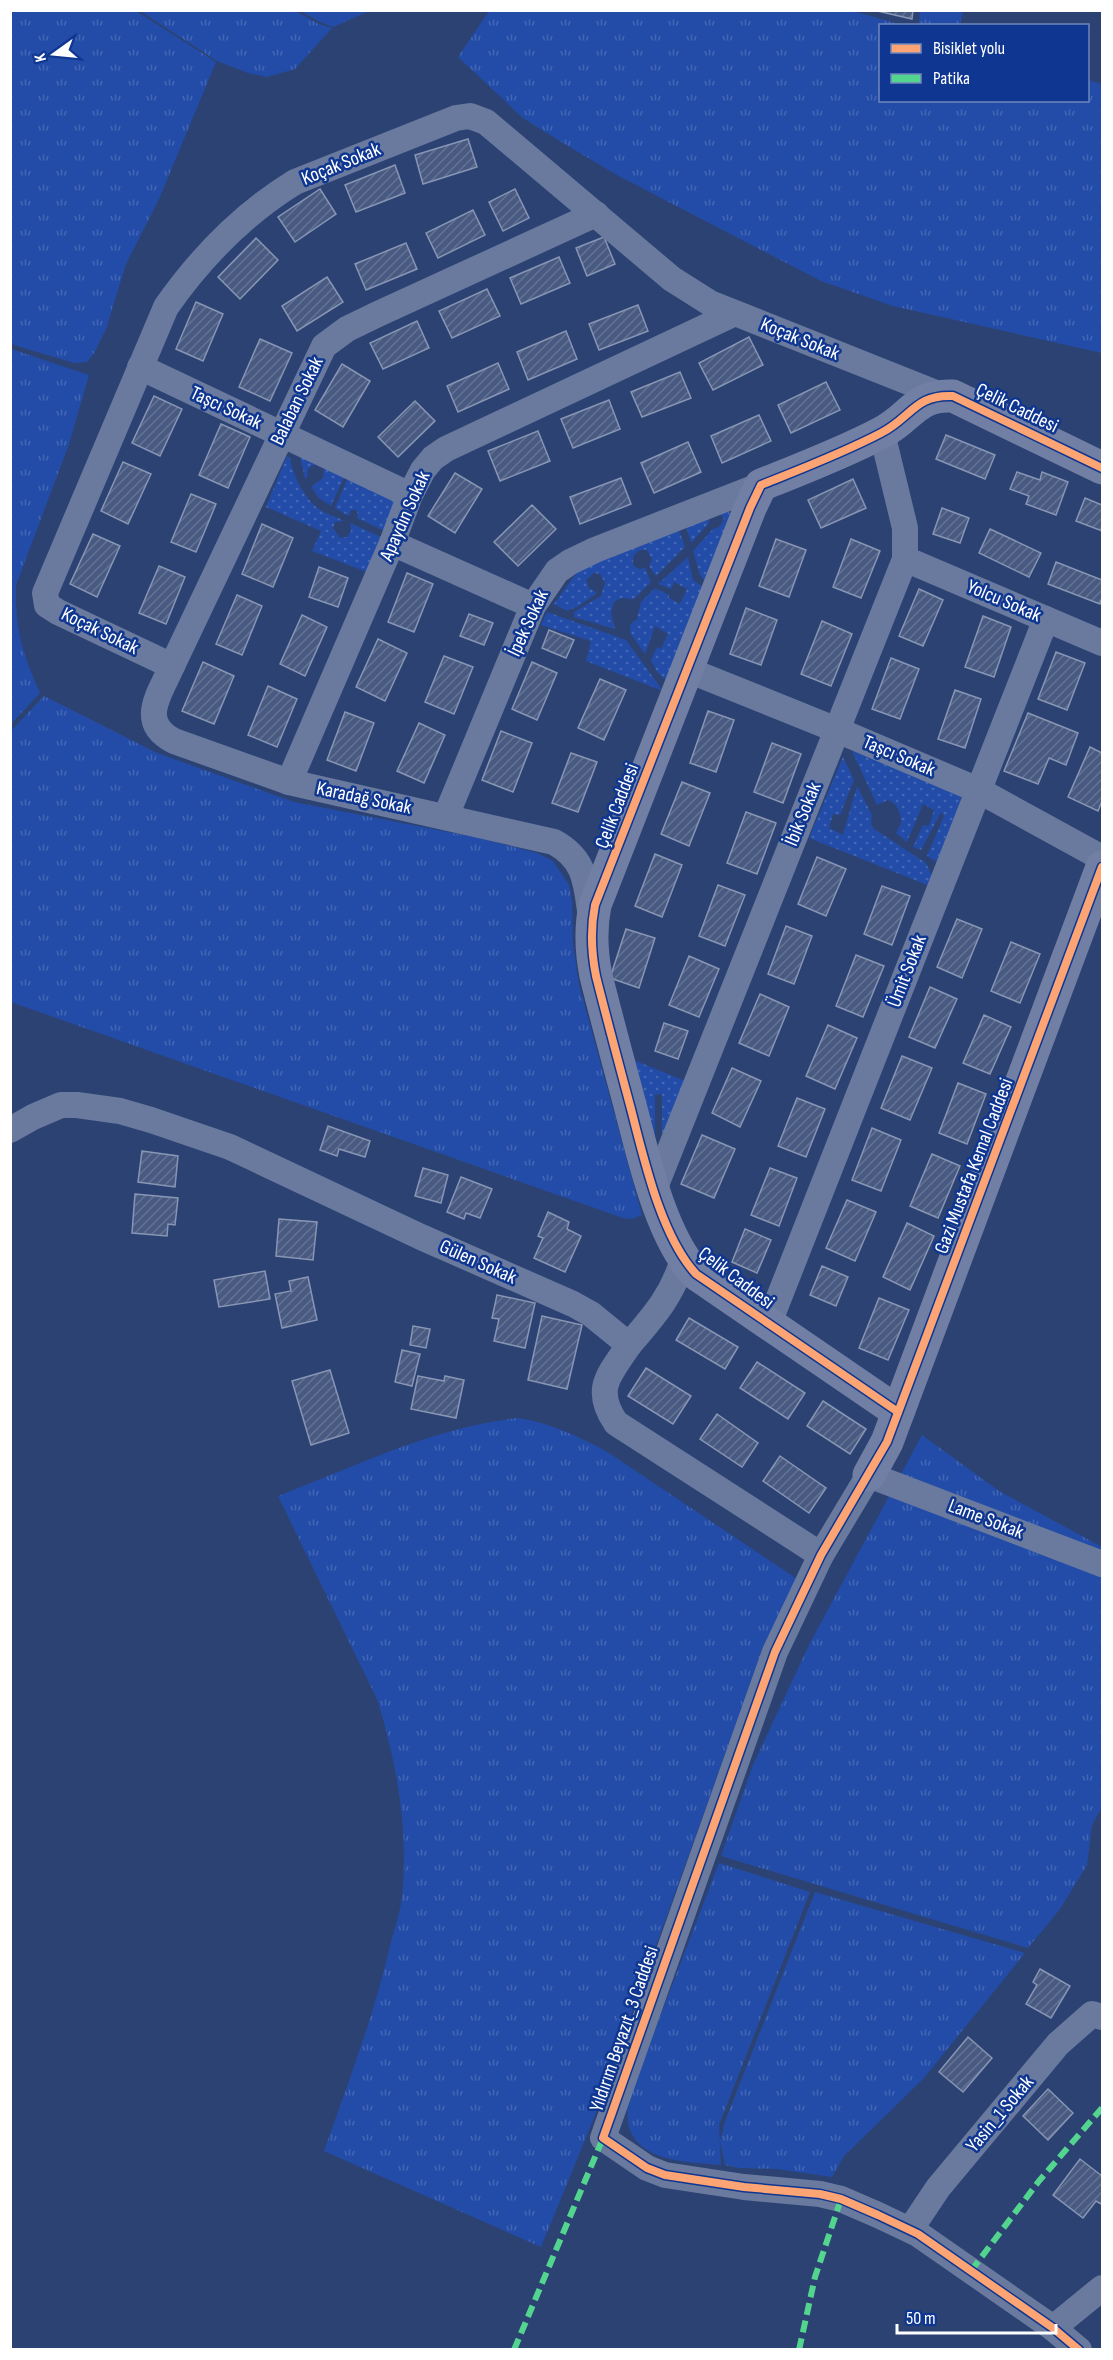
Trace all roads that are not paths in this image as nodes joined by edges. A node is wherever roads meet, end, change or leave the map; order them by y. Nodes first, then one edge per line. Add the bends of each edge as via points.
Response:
1 (596, 214) junction
2 (733, 314) junction
3 (140, 367) junction
4 (941, 395) junction
5 (882, 433) junction
6 (282, 434) junction
7 (1102, 468) edge
8 (761, 485) junction
9 (410, 495) junction
10 (392, 543) junction
11 (905, 559) junction
12 (533, 606) junction
13 (1046, 619) junction
14 (1102, 643) edge
15 (172, 666) junction
16 (688, 670) junction
17 (837, 730) junction
18 (289, 782) junction
19 (978, 790) junction
20 (446, 816) junction
21 (1102, 858) edge
22 (1102, 867) edge
23 (592, 922) junction
24 (10, 1130) edge
25 (654, 1190) junction
26 (683, 1259) junction
27 (769, 1323) junction
28 (629, 1345) junction
29 (898, 1412) junction
30 (869, 1475) junction
31 (821, 1554) junction
32 (1102, 1564) edge
33 (1102, 2017) edge
34 (910, 2230) junction
35 (1102, 2288) edge
36 (1053, 2328) junction
37 (1079, 2349) edge

1 - 2 street, Koçak Sokak via 672,279
1 - 3 street, Koçak Sokak via 486,122 470,116 456,118 295,182 254,212 191,271 166,307
1 - 6 street, Balaban Sokak via 335,337 324,346
2 - 4 street, Koçak Sokak
2 - 9 street, Apaydın Sokak via 446,449 423,470
3 - 6 street, Taşcı Sokak
3 - 15 street, Koçak Sokak via 45,592 47,604 58,612
4 - 5 street via 923,400
4 - 7 street, Çelik Caddesi via 953,396
5 - 8 street
5 - 11 street, İbik Sokak via 904,528
6 - 9 street, Taşcı Sokak
6 - 15 street, Balaban Sokak
8 - 12 street, İpek Sokak via 570,562 546,584
8 - 16 street, Çelik Caddesi
9 - 10 street, Apaydın Sokak
10 - 12 street
10 - 18 street, Apaydın Sokak
11 - 13 street, Yolcu Sokak
11 - 17 street, İbik Sokak
12 - 20 street, İpek Sokak
13 - 14 street, Yolcu Sokak
13 - 19 street, Ümit Sokak
15 - 18 street, Karadağ Sokak via 153,709 162,735
16 - 17 street, Taşcı Sokak
16 - 23 street, Çelik Caddesi via 595,905
17 - 19 street, Taşcı Sokak
17 - 25 street, İbik Sokak
18 - 20 street, Karadağ Sokak
19 - 21 street, Taşcı Sokak
19 - 27 street, Ümit Sokak
20 - 23 street, Karadağ Sokak via 562,846 584,872
22 - 29 street, Gazi Mustafa Kemal Caddesi
23 - 25 street, Çelik Caddesi via 596,976
24 - 28 street, Gülen Sokak via 61,1105 120,1111 180,1130 230,1148 573,1304
25 - 26 street, Çelik Caddesi
26 - 27 street, Çelik Caddesi via 696,1274
26 - 28 street via 670,1294
27 - 29 street, Çelik Caddesi
28 - 31 street via 606,1379 603,1394 616,1423
29 - 30 street, Gazi Mustafa Kemal Caddesi
30 - 31 street, Yıldırım Beyazıt_3 Caddesi
30 - 32 street, Lame Sokak
31 - 34 street, Yıldırım Beyazıt_3 Caddesi via 775,1652 603,2138 647,2168 665,2175 820,2193
33 - 34 street, Yasin_1 Sokak via 1092,2014 1058,2044 938,2188
34 - 36 street, Yıldırım Beyazıt_3 Caddesi
35 - 36 street
36 - 37 street, Yıldırım Beyazıt_3 Caddesi

